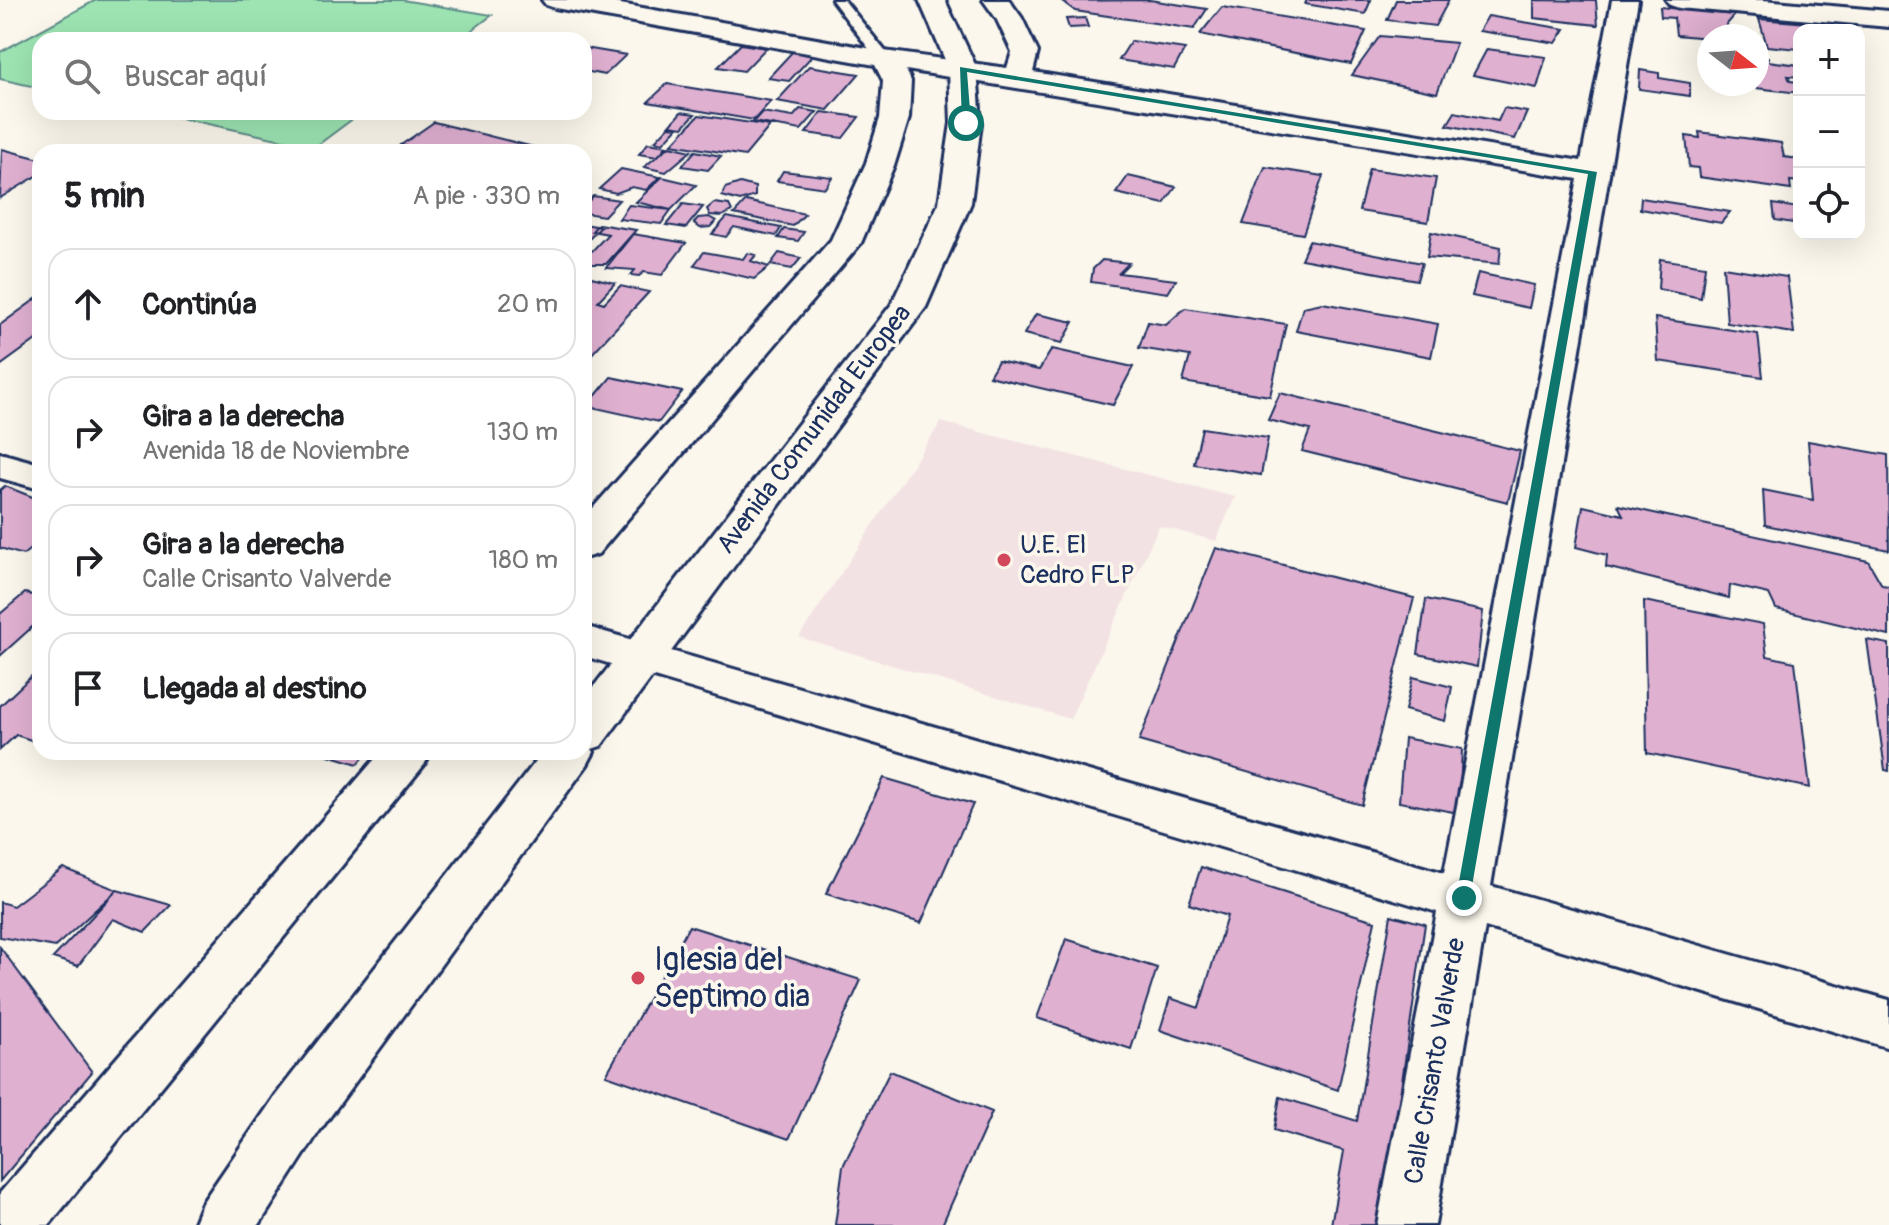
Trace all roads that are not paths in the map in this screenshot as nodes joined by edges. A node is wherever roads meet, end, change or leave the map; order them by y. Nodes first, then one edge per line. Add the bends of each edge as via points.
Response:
1 (555, 0) edge
2 (676, 0) edge
3 (838, 0) edge
4 (932, 0) edge
5 (996, 0) edge
6 (1625, 0) edge
7 (1679, 0) edge
8 (653, 18) junction
9 (1889, 19) edge
10 (884, 59) junction
11 (963, 69) junction
12 (1018, 78) junction
13 (1593, 172) junction
14 (0, 465) edge
15 (32, 475) edge
16 (592, 535) edge
17 (592, 644) edge
18 (640, 659) junction
19 (592, 722) edge
20 (401, 760) edge
21 (564, 760) edge
22 (1464, 898) junction
23 (1889, 1024) edge
24 (297, 1114) junction
25 (11, 1225) edge
26 (195, 1225) edge
27 (224, 1225) edge
28 (1406, 1225) edge

1 - 8 street
2 - 8 street
3 - 10 lane
4 - 11 main road, Avenida Comunidad Europea
5 - 12 street via 1025,52
6 - 13 street, Calle Crisanto Valverde
7 - 9 street
8 - 10 street
10 - 11 street
10 - 16 street via 897,78 896,112 845,243
11 - 12 street
11 - 18 main road, Avenida Comunidad Europea via 966,123 955,203 908,307
12 - 13 street
13 - 22 street, Calle Crisanto Valverde
14 - 15 street
17 - 18 street
18 - 19 main road, Avenida Comunidad Europea
18 - 22 street
20 - 25 street
21 - 24 main road
22 - 23 street
22 - 28 street, Calle Crisanto Valverde
24 - 26 main road
24 - 27 main road

